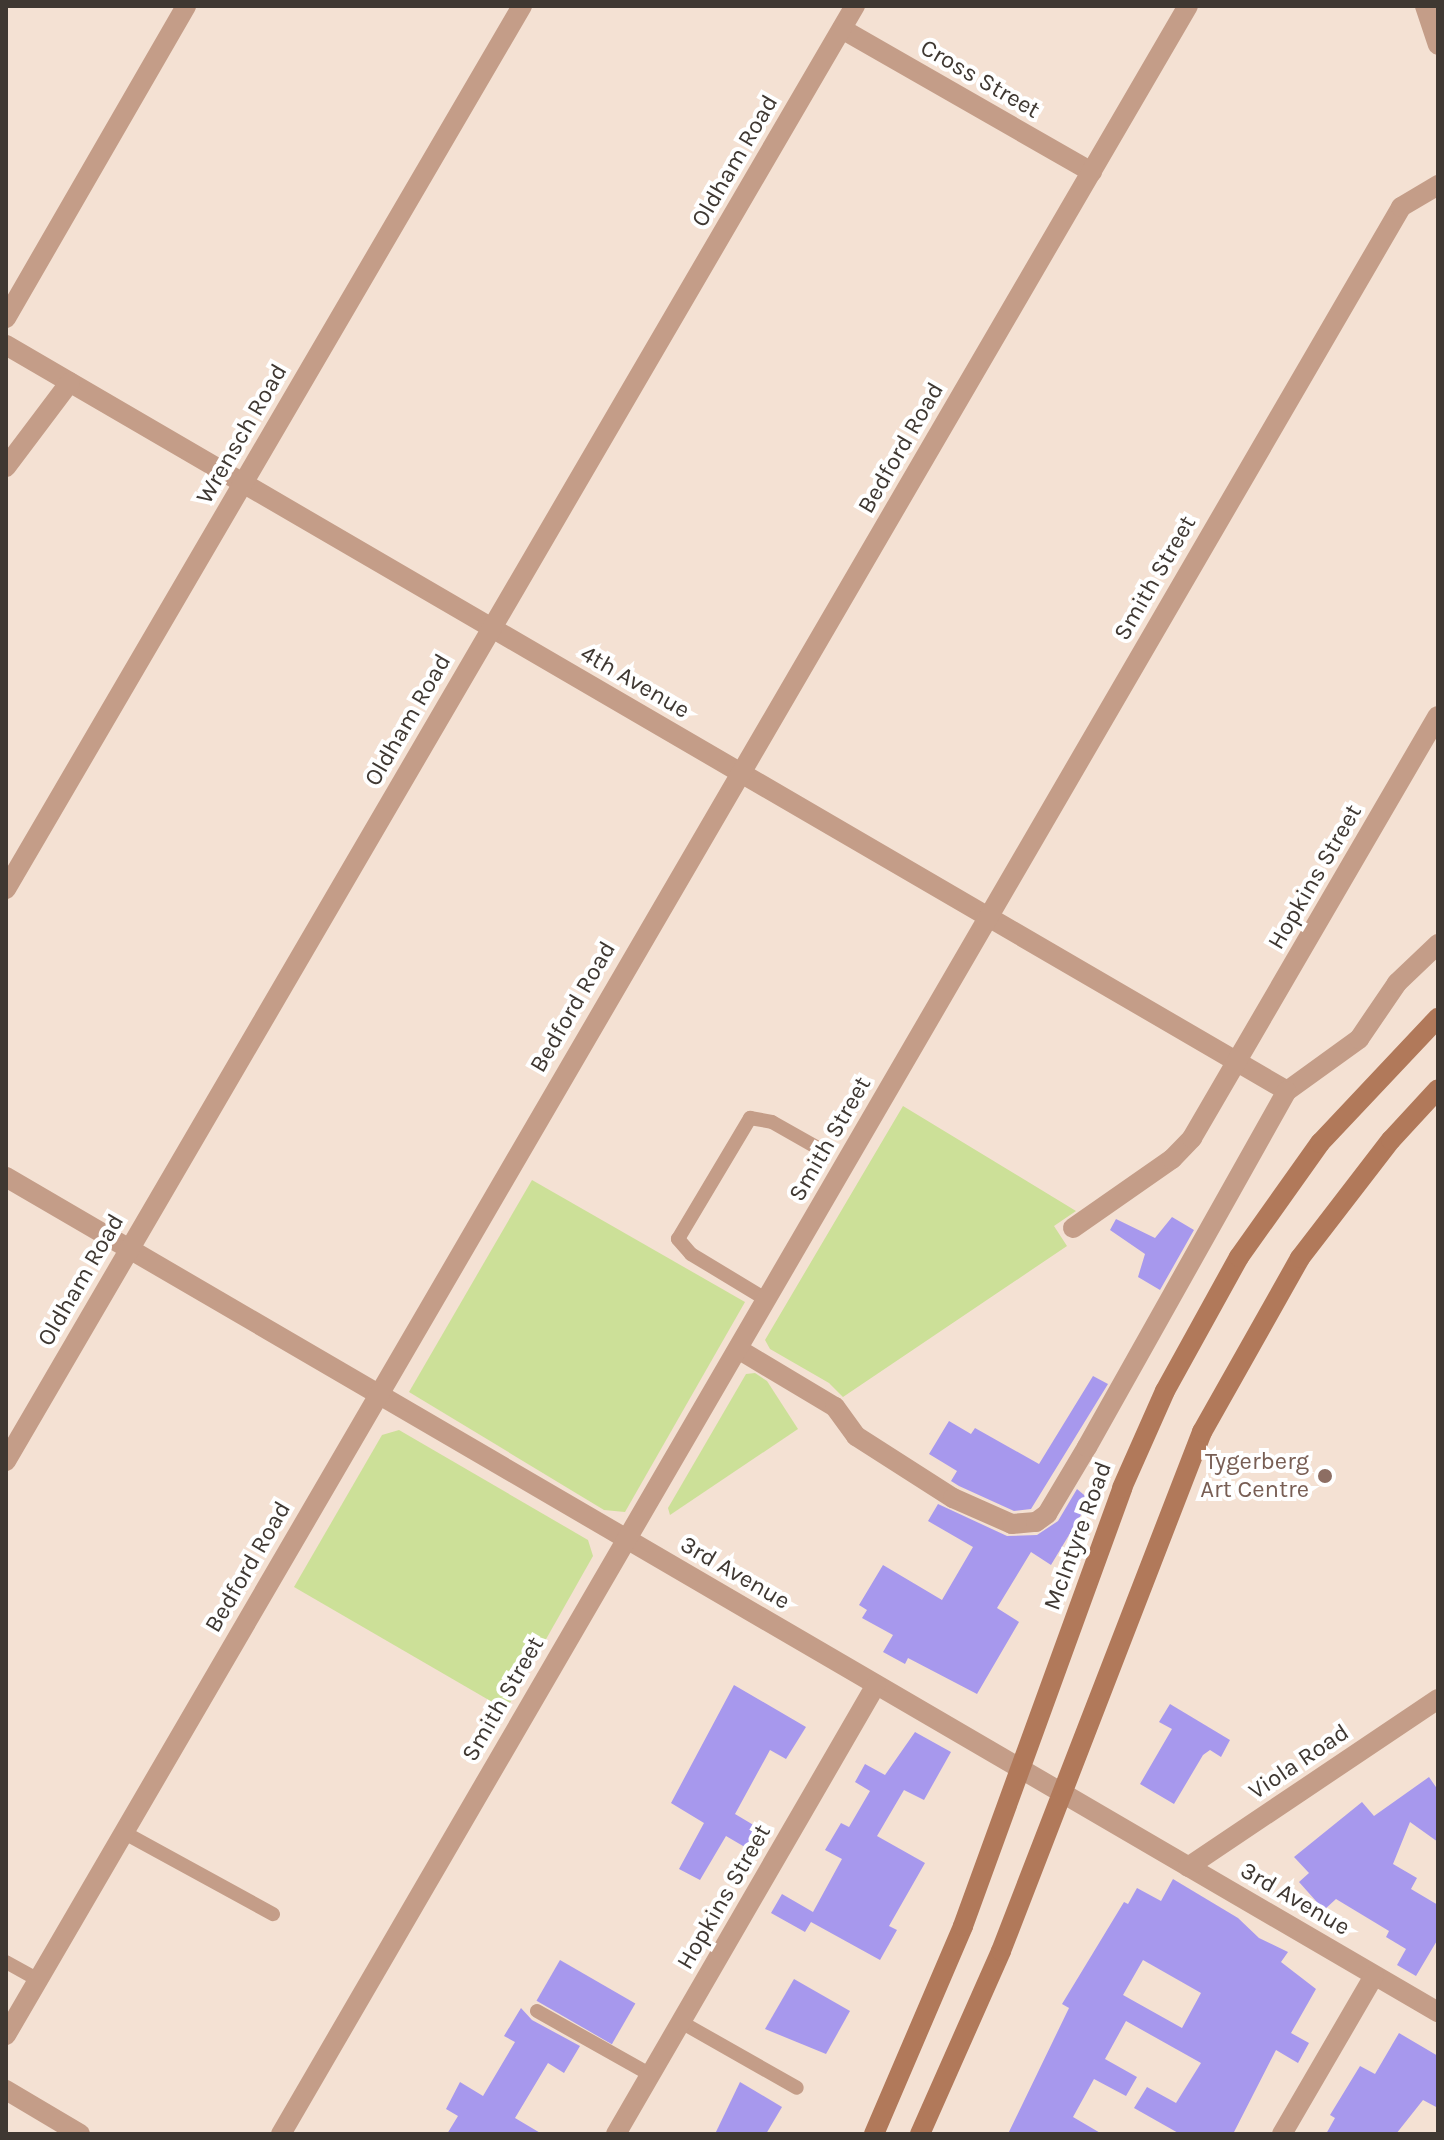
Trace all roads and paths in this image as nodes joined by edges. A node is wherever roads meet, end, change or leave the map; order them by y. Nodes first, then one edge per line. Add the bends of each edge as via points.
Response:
1 (186, 6) edge
2 (522, 6) edge
3 (855, 6) edge
4 (1188, 6) edge
5 (1425, 6) edge
6 (842, 29) junction
7 (1438, 45) edge
8 (1092, 172) junction
9 (1438, 185) edge
10 (6, 318) edge
11 (6, 345) edge
12 (70, 382) junction
13 (6, 467) edge
14 (243, 484) junction
15 (492, 629) junction
16 (1438, 716) edge
17 (740, 773) junction
18 (6, 889) edge
19 (988, 918) junction
20 (1438, 944) edge
21 (1438, 1018) edge
22 (1236, 1064) junction
23 (1438, 1089) edge
24 (1287, 1091) junction
25 (818, 1148) dead end
26 (6, 1177) edge
27 (1073, 1228) dead end
28 (128, 1248) junction
29 (767, 1300) junction
30 (738, 1349) junction
31 (379, 1395) junction
32 (6, 1461) edge
33 (626, 1539) junction
34 (876, 1685) junction
35 (1438, 1699) edge
36 (1022, 1770) junction
37 (1061, 1793) junction
38 (123, 1832) junction
39 (1188, 1867) junction
40 (273, 1914) dead end
41 (6, 1962) edge
42 (1374, 1976) junction
43 (40, 1981) junction
44 (537, 2011) dead end
45 (1438, 2012) edge
46 (681, 2022) junction
47 (6, 2035) edge
48 (651, 2075) junction
49 (797, 2088) dead end
50 (6, 2090) edge
51 (80, 2134) edge
52 (281, 2134) edge
53 (616, 2134) edge
54 (874, 2134) edge
55 (920, 2134) edge
56 (1282, 2134) edge

1 - 10 street
2 - 14 street, Wrensch Road
3 - 6 street, Oldham Road
4 - 8 street, Bedford Road
5 - 7 street
6 - 8 street, Cross Street
6 - 15 street, Oldham Road
8 - 17 street, Bedford Road
9 - 19 street, Smith Street via 1401,207
11 - 12 street, 4th Avenue
12 - 13 street
12 - 14 street, 4th Avenue
14 - 15 street, 4th Avenue
14 - 18 street, Wrensch Road
15 - 17 street, 4th Avenue
15 - 28 street, Oldham Road
16 - 22 street, Hopkins Street
17 - 19 street, 4th Avenue
17 - 31 street, Bedford Road
19 - 22 street, 4th Avenue
19 - 29 street, Smith Street
20 - 24 street via 1397,983 1359,1039
21 - 36 main road, McIntyre Road via 1320,1143 1239,1257 1199,1325 1122,1488
22 - 24 street, 4th Avenue
22 - 27 street, Hopkins Street via 1182,1150
23 - 37 main road via 1337,1206 1244,1350 1170,1510
24 - 30 street via 1087,1447 1047,1514 1036,1522 1012,1524 953,1498 856,1436 835,1407
25 - 29 lane via 772,1122 750,1118 678,1239 691,1254
26 - 28 street, 3rd Avenue
28 - 31 street, 3rd Avenue
28 - 32 street, Oldham Road
29 - 30 street, Smith Street
30 - 33 street, Smith Street
31 - 33 street, 3rd Avenue
31 - 38 street, Bedford Road
33 - 34 street, 3rd Avenue
33 - 52 street, Smith Street
34 - 36 street, 3rd Avenue
34 - 46 street, Hopkins Street
35 - 39 street, Viola Road
36 - 37 street, 3rd Avenue
36 - 54 main road, McIntyre Road via 963,1926
37 - 39 street, 3rd Avenue
37 - 55 main road via 1001,1951
38 - 40 lane
38 - 43 street, Bedford Road
39 - 42 street, 3rd Avenue
41 - 43 lane
42 - 45 street, 3rd Avenue
42 - 56 street
43 - 47 street, Bedford Road
44 - 48 lane
46 - 48 street, Hopkins Street
46 - 49 lane
48 - 53 street, Hopkins Street
50 - 51 street

